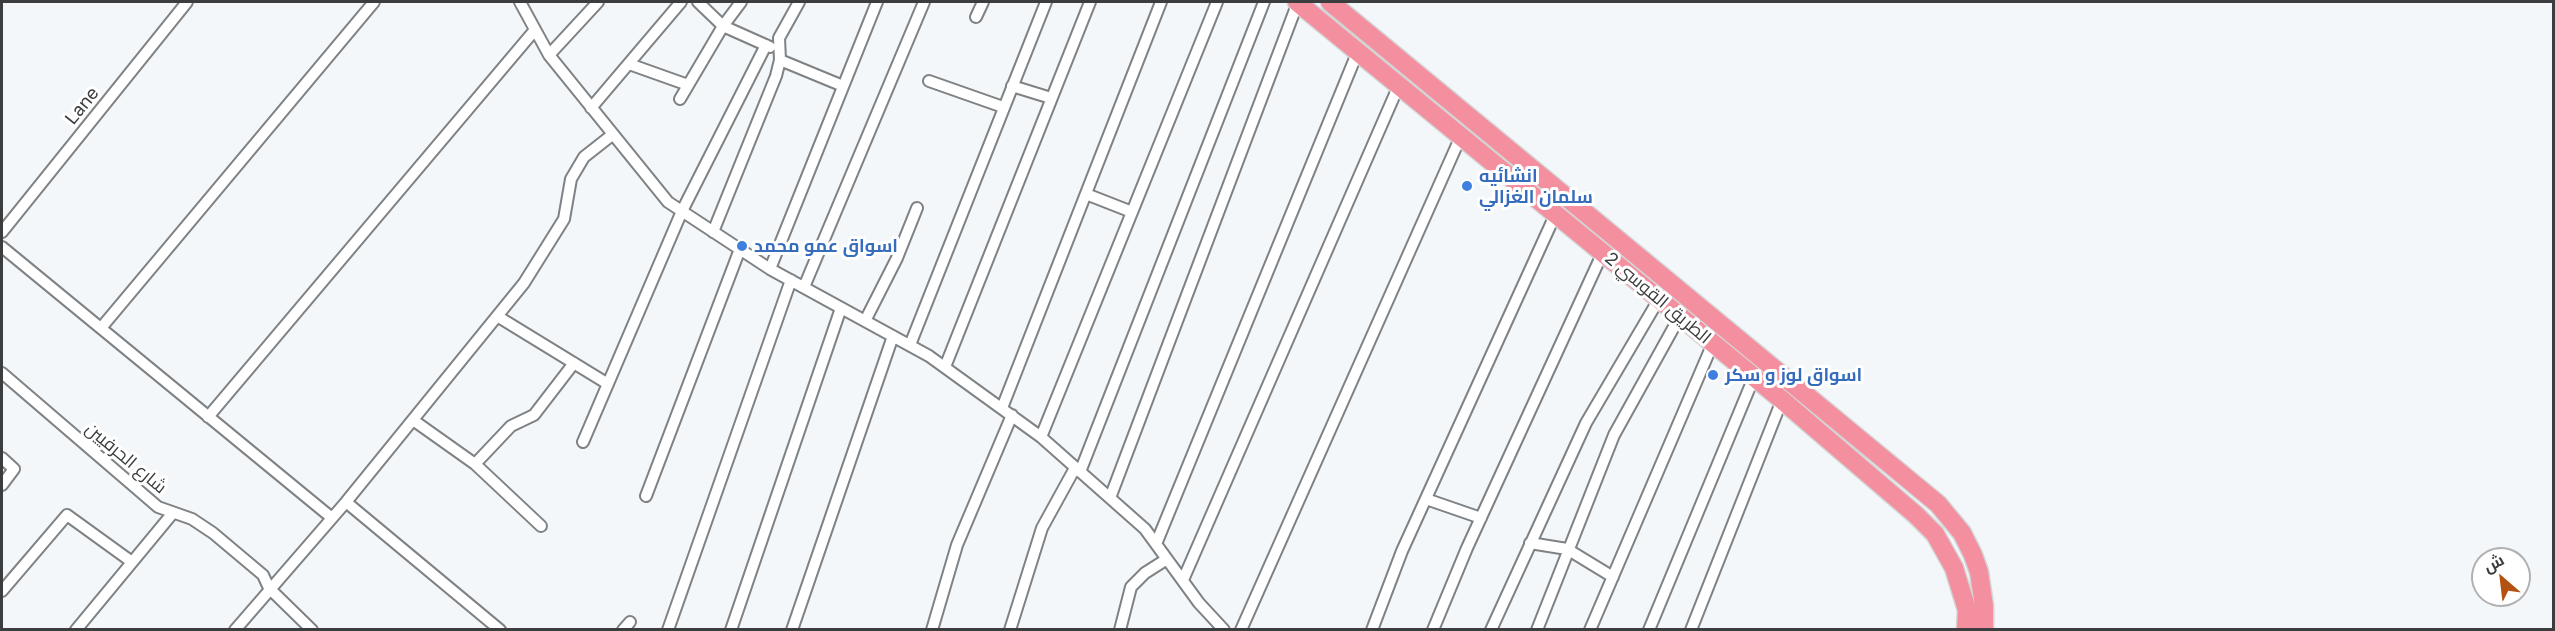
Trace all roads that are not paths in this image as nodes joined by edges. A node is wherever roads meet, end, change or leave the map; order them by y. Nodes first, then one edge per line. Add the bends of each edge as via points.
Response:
1 (187, 2) edge
2 (374, 2) edge
3 (520, 2) edge
4 (598, 2) edge
5 (681, 2) edge
6 (698, 2) edge
7 (741, 2) edge
8 (799, 2) edge
9 (877, 2) edge
10 (924, 2) edge
11 (983, 2) edge
12 (1047, 2) edge
13 (1090, 2) edge
14 (1161, 2) edge
15 (1217, 2) edge
16 (1264, 2) edge
17 (1298, 2) edge
18 (1330, 2) edge
19 (976, 17) dead end
20 (723, 26) junction
21 (534, 31) junction
22 (766, 45) junction
23 (1358, 51) junction
24 (779, 55) junction
25 (549, 56) junction
26 (629, 64) junction
27 (929, 81) dead end
28 (688, 85) junction
29 (1399, 85) junction
30 (843, 86) junction
31 (1012, 86) junction
32 (1051, 98) junction
33 (680, 99) dead end
34 (1003, 107) junction
35 (1458, 107) junction
36 (591, 108) junction
37 (1444, 122) junction
38 (1480, 126) junction
39 (612, 135) junction
40 (1464, 138) junction
41 (1086, 194) junction
42 (917, 208) dead end
43 (682, 211) junction
44 (1132, 212) junction
45 (1556, 213) junction
46 (2, 232) edge
47 (713, 232) junction
48 (2, 247) edge
49 (740, 249) junction
50 (1603, 252) junction
51 (770, 269) junction
52 (791, 280) junction
53 (804, 287) junction
54 (1659, 299) junction
55 (841, 308) junction
56 (497, 316) junction
57 (1680, 316) junction
58 (865, 321) junction
59 (101, 328) junction
60 (893, 336) junction
61 (1713, 344) junction
62 (910, 345) junction
63 (574, 363) junction
64 (945, 367) junction
65 (2, 373) edge
66 (1754, 377) junction
67 (608, 384) junction
68 (1782, 400) junction
69 (1007, 412) junction
70 (208, 417) junction
71 (413, 420) junction
72 (1041, 437) junction
73 (583, 442) dead end
74 (2, 458) edge
75 (475, 464) junction
76 (1078, 470) junction
77 (2, 485) edge
78 (646, 496) dead end
79 (1110, 498) junction
80 (1426, 499) junction
81 (346, 502) junction
82 (172, 514) junction
83 (332, 518) junction
84 (1481, 518) junction
85 (541, 525) dead end
86 (1530, 543) junction
87 (1156, 544) junction
88 (1567, 549) junction
89 (1167, 559) junction
90 (132, 562) junction
91 (1613, 577) junction
92 (1183, 580) junction
93 (269, 588) junction
94 (2, 591) edge
95 (76, 630) edge
96 (235, 630) edge
97 (312, 630) edge
98 (500, 630) edge
99 (668, 630) edge
100 (731, 630) edge
101 (792, 630) edge
102 (932, 630) edge
103 (1010, 630) edge
104 (1120, 630) edge
105 (1224, 630) edge
106 (1240, 630) edge
107 (1372, 630) edge
108 (1433, 630) edge
109 (1491, 630) edge
110 (1537, 630) edge
111 (1590, 630) edge
112 (1649, 630) edge
113 (1691, 630) edge
114 (1966, 630) edge
115 (1984, 630) edge

1 - 46 street, Lane
2 - 59 street
3 - 21 street
4 - 25 street
5 - 26 street
6 - 20 street
7 - 20 street
8 - 24 street via 779,38
9 - 30 street
10 - 53 street
11 - 19 street
12 - 31 street
13 - 32 street
14 - 41 street
15 - 44 street
16 - 76 street
17 - 23 highway, الطريق القوسي 2
17 - 79 street
18 - 35 highway, الطريق القوسي 2
20 - 22 street
20 - 28 street
21 - 25 street
21 - 70 street
22 - 24 street
22 - 43 street
23 - 29 highway, الطريق القوسي 2
23 - 87 street
24 - 30 street
24 - 47 street via 748,152
25 - 36 street
26 - 28 street
26 - 36 street
27 - 34 street
28 - 33 street
29 - 37 highway, الطريق القوسي 2
29 - 92 street
30 - 51 street
31 - 32 street
31 - 34 street
32 - 64 street
34 - 62 street
35 - 37 highway
35 - 38 highway, الطريق القوسي 2
36 - 39 street
37 - 40 highway, الطريق القوسي 2
38 - 40 highway
38 - 115 highway, الطريق القوسي 2 via 1938,504 1962,533 1979,572
39 - 43 street via 668,202
39 - 56 street via 584,157 571,179 564,219 524,283
40 - 45 highway, الطريق القوسي 2
40 - 106 street
41 - 44 street
41 - 69 street
42 - 58 street
43 - 47 street
43 - 67 street
44 - 72 street
45 - 50 highway, الطريق القوسي 2
45 - 80 street
47 - 49 street
48 - 59 street
49 - 51 street
49 - 78 street
50 - 54 highway, الطريق القوسي 2
50 - 84 street
51 - 52 street
52 - 53 street
52 - 99 street
53 - 55 street
54 - 57 highway, الطريق القوسي 2
54 - 86 street via 1586,423
55 - 58 street
55 - 100 street
56 - 63 street
56 - 71 street
57 - 61 highway, الطريق القوسي 2
57 - 88 street via 1614,435
58 - 60 street
59 - 70 street
60 - 62 street
60 - 101 street
61 - 66 highway, الطريق القوسي 2
61 - 91 street
62 - 64 street
63 - 67 street
63 - 75 street via 534,415 512,426
64 - 69 street
65 - 82 street, شارع الحرفيين via 158,507
66 - 68 highway, الطريق القوسي 2
66 - 112 street
67 - 73 street
68 - 113 street
68 - 114 highway, الطريق القوسي 2 via 1935,534 1954,568 1967,610
69 - 72 street
69 - 102 street via 957,545
70 - 83 street
71 - 75 street
71 - 81 street
72 - 76 street
74 - 77 street via 14,469
75 - 85 street
76 - 79 street
76 - 103 street via 1042,528
79 - 87 street
80 - 84 street
80 - 107 street
81 - 83 street
81 - 98 street
82 - 90 street
82 - 93 street, شارع الحرفيين via 192,519 213,533 263,575
83 - 93 street
84 - 108 street
86 - 88 street
86 - 109 street
87 - 89 street
88 - 91 street
88 - 110 street
89 - 92 street
89 - 104 street via 1131,587
90 - 94 street via 67,515
90 - 95 street
91 - 111 street
92 - 105 street
93 - 96 street
93 - 97 street, شارع الحرفيين

